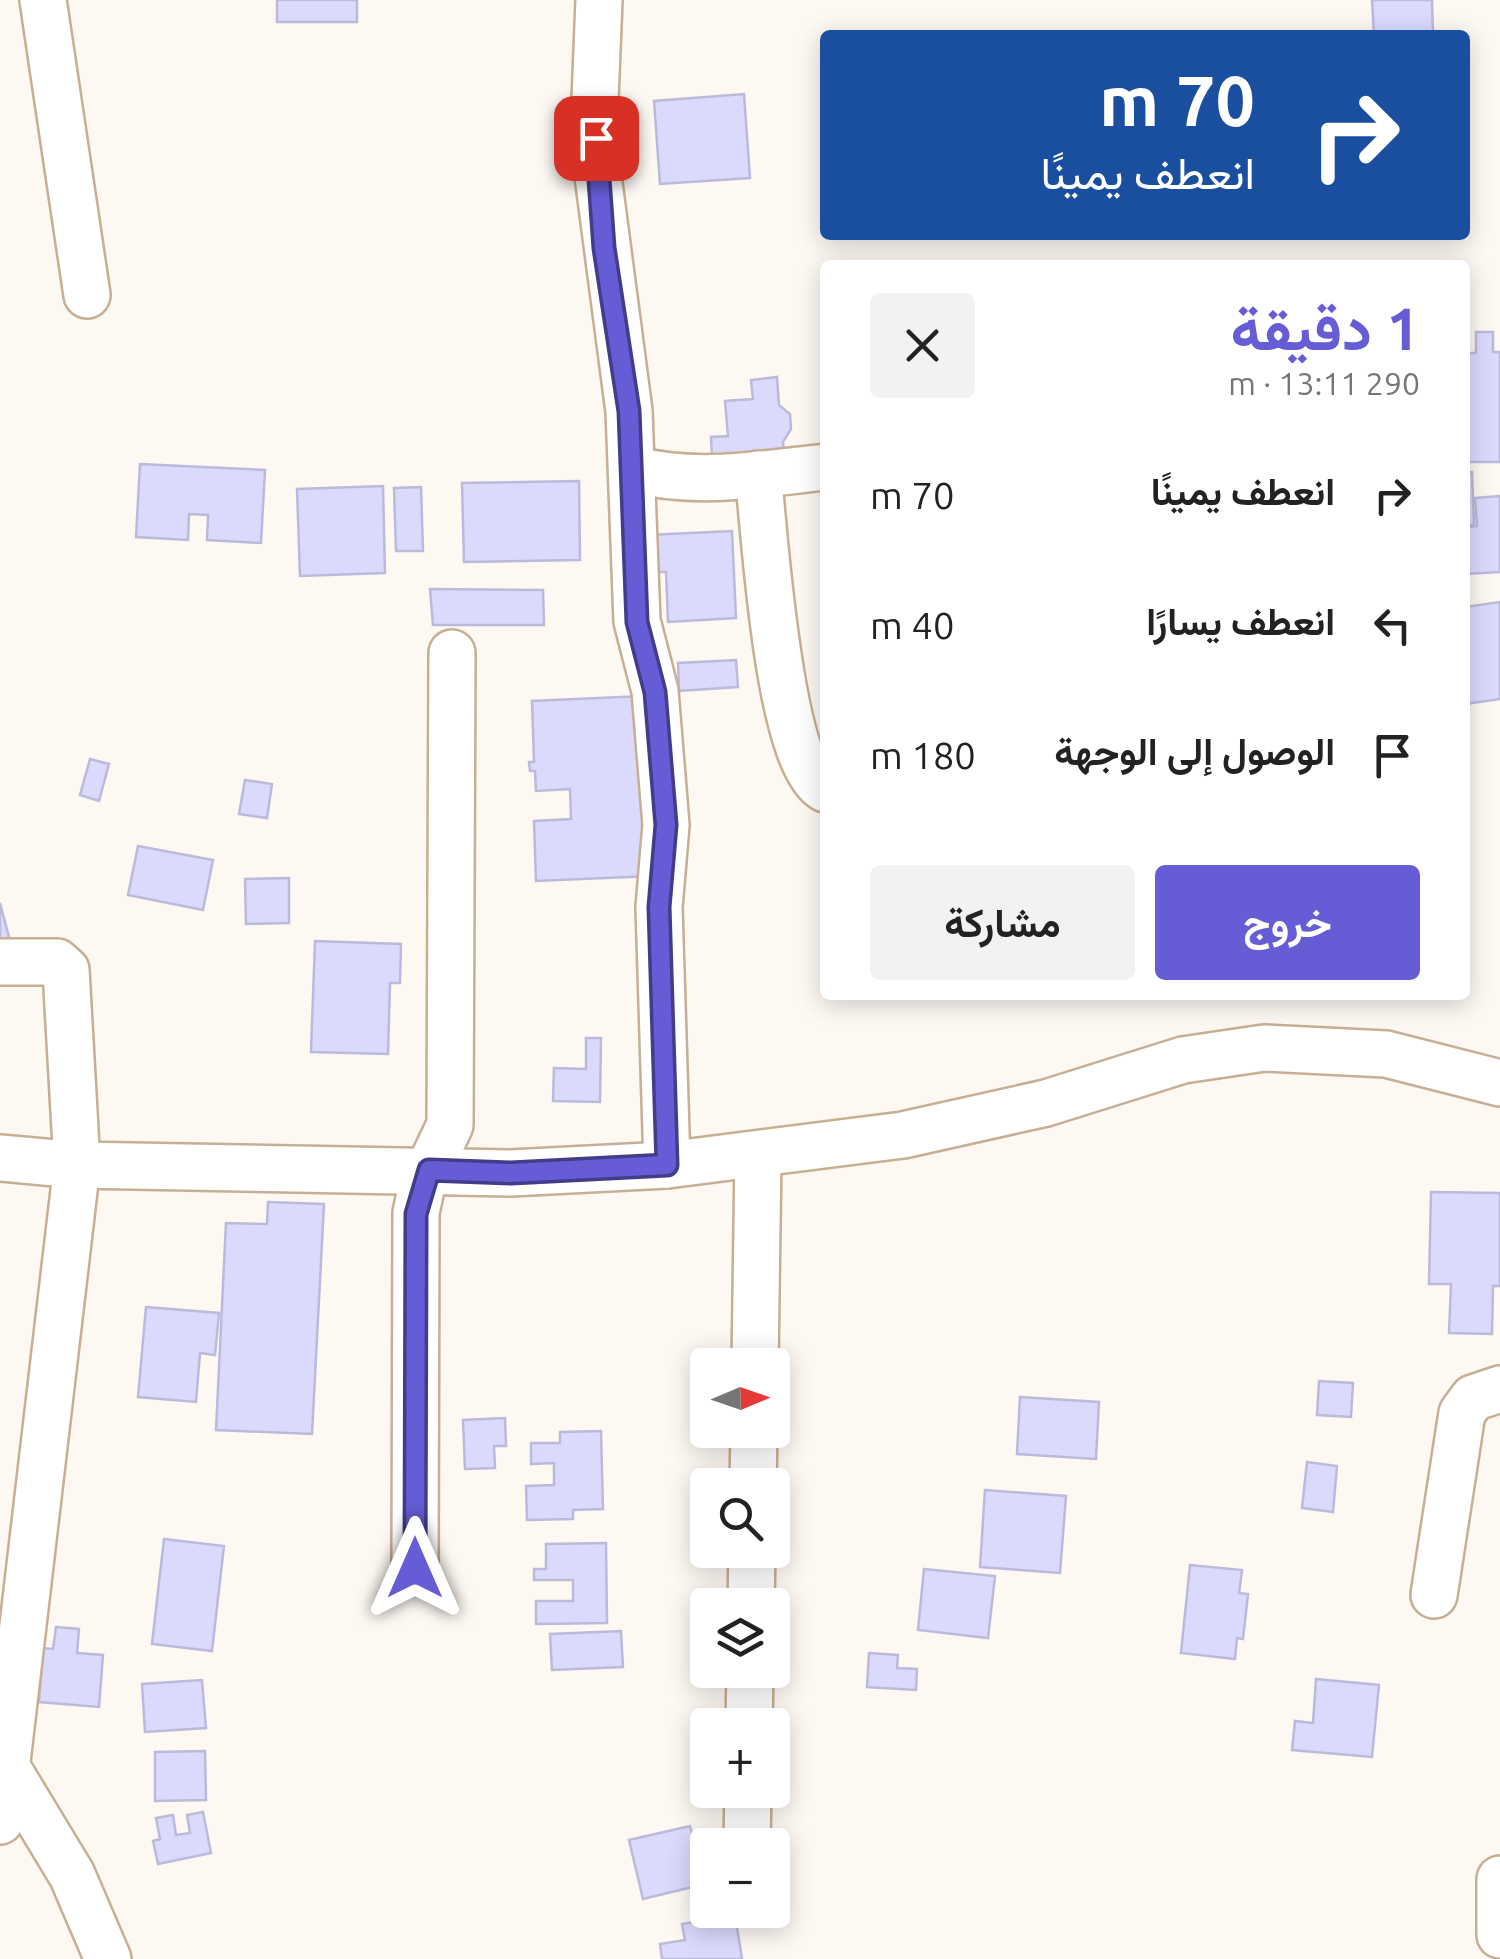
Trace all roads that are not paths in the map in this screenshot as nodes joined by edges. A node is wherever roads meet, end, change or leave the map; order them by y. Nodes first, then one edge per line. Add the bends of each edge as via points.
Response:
1 (43, 0) edge
2 (599, 0) edge
3 (87, 295) dead end
4 (632, 468) junction
5 (820, 468) edge
6 (758, 474) junction
7 (452, 653) dead end
8 (820, 784) edge
9 (0, 962) edge
10 (1500, 1083) edge
11 (758, 1156) junction
12 (0, 1158) edge
13 (77, 1165) junction
14 (667, 1165) junction
15 (429, 1170) junction
16 (755, 1348) edge
17 (1500, 1389) edge
18 (415, 1568) dead end
19 (1434, 1594) dead end
20 (6, 1766) junction
21 (0, 1821) edge
22 (1500, 1879) edge
23 (1500, 1935) edge
24 (108, 1959) edge

1 - 3 street
2 - 4 street via 598,176
4 - 6 street via 690,479
4 - 14 street via 637,622 655,692 666,825 659,907
5 - 6 street
6 - 8 street via 787,710 805,768
7 - 15 street via 450,1125
9 - 13 street via 57,962 68,976
10 - 11 street via 1386,1054 1264,1048 1183,1060 975,1121
11 - 14 street
11 - 16 street
12 - 13 street
13 - 15 street
13 - 20 street
14 - 15 street
15 - 18 street via 416,1214
17 - 19 street via 1473,1398 1462,1413
20 - 21 street
20 - 24 street via 72,1875
22 - 23 street

